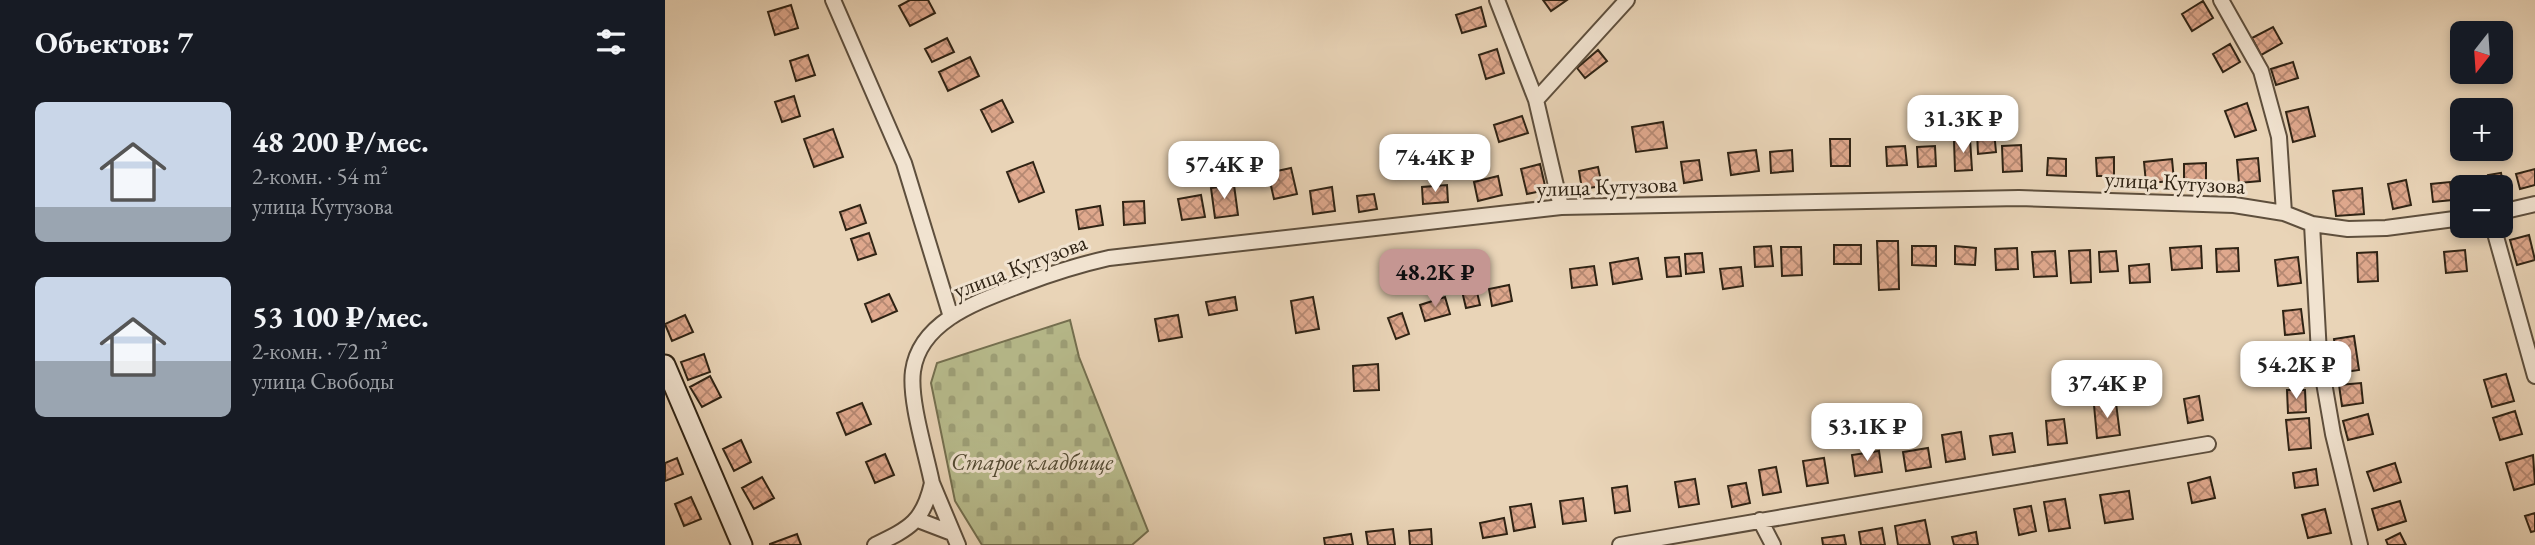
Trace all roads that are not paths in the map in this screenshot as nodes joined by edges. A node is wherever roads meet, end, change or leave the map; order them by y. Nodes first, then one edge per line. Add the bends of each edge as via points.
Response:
1 (833, 0) edge
2 (1497, 0) edge
3 (1627, 0) edge
4 (2221, 0) edge
5 (1536, 100) junction
6 (2535, 204) edge
7 (1560, 207) junction
8 (2513, 209) edge
9 (2284, 213) junction
10 (2450, 220) edge
11 (2312, 224) junction
12 (2496, 238) edge
13 (951, 317) junction
14 (665, 365) edge
15 (2535, 376) edge
16 (2208, 444) dead end
17 (932, 483) junction
18 (918, 520) junction
19 (1760, 520) junction
20 (955, 539) edge
21 (742, 545) edge
22 (875, 545) edge
23 (1620, 545) edge
24 (1773, 545) edge
25 (2360, 545) edge

1 - 13 street via 904,163
2 - 5 street
3 - 5 street
4 - 9 street via 2261,71 2279,137
5 - 7 street
6 - 8 street
7 - 9 street, улица Кутузова via 2019,198 2234,205
7 - 13 street, улица Кутузова via 1108,258 1071,266 981,300
9 - 11 street, улица Кутузова
10 - 11 street, улица Кутузова via 2386,228
11 - 25 street via 2319,354
12 - 15 street
13 - 17 street, улица Кутузова via 925,342 913,371 912,388
14 - 21 street
16 - 19 street
17 - 18 street
17 - 20 street, улица Кутузова
18 - 20 street
18 - 22 street
19 - 23 street
19 - 24 street

